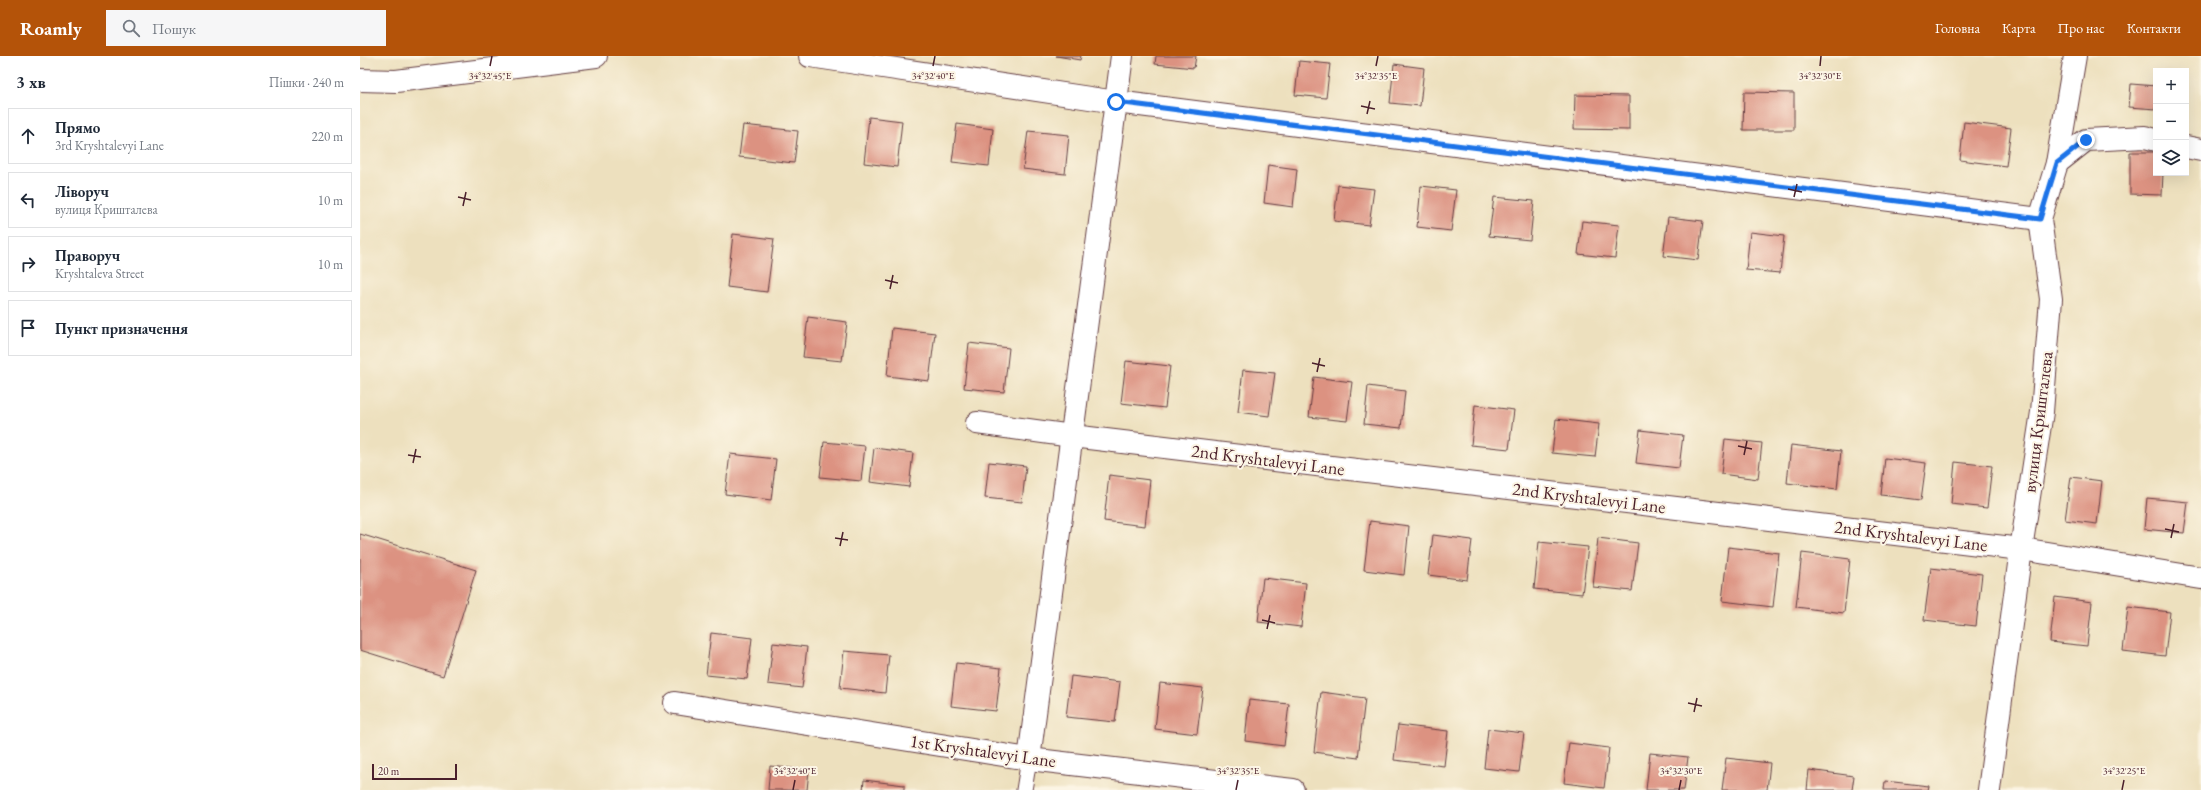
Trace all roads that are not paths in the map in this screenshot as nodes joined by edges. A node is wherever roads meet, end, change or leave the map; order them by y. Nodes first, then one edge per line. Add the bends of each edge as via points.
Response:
1 (596, 56) edge
2 (810, 56) edge
3 (1122, 56) edge
4 (2074, 56) edge
5 (360, 80) edge
6 (1116, 102) junction
7 (2153, 139) edge
8 (2189, 148) edge
9 (2201, 150) edge
10 (2057, 163) junction
11 (2040, 219) junction
12 (977, 423) dead end
13 (1072, 436) junction
14 (2021, 549) junction
15 (2201, 578) edge
16 (675, 703) dead end
17 (1029, 759) junction
18 (1024, 790) edge
19 (1293, 790) edge
20 (1989, 790) edge

1 - 5 street via 396,81
2 - 6 street
3 - 6 street
4 - 10 street, вулиця Кришталева
6 - 11 street
6 - 13 street
7 - 10 street via 2145,137 2086,140
8 - 9 street
10 - 11 street, вулиця Кришталева
11 - 14 street, вулиця Кришталева via 2051,299 2042,412
12 - 13 street, 2nd Kryshtalevyi Lane
13 - 14 street, 2nd Kryshtalevyi Lane
13 - 17 street
14 - 15 street, 2nd Kryshtalevyi Lane
14 - 20 street, вулиця Кришталева
16 - 17 street, 1st Kryshtalevyi Lane
17 - 18 lane
17 - 19 street, 1st Kryshtalevyi Lane

